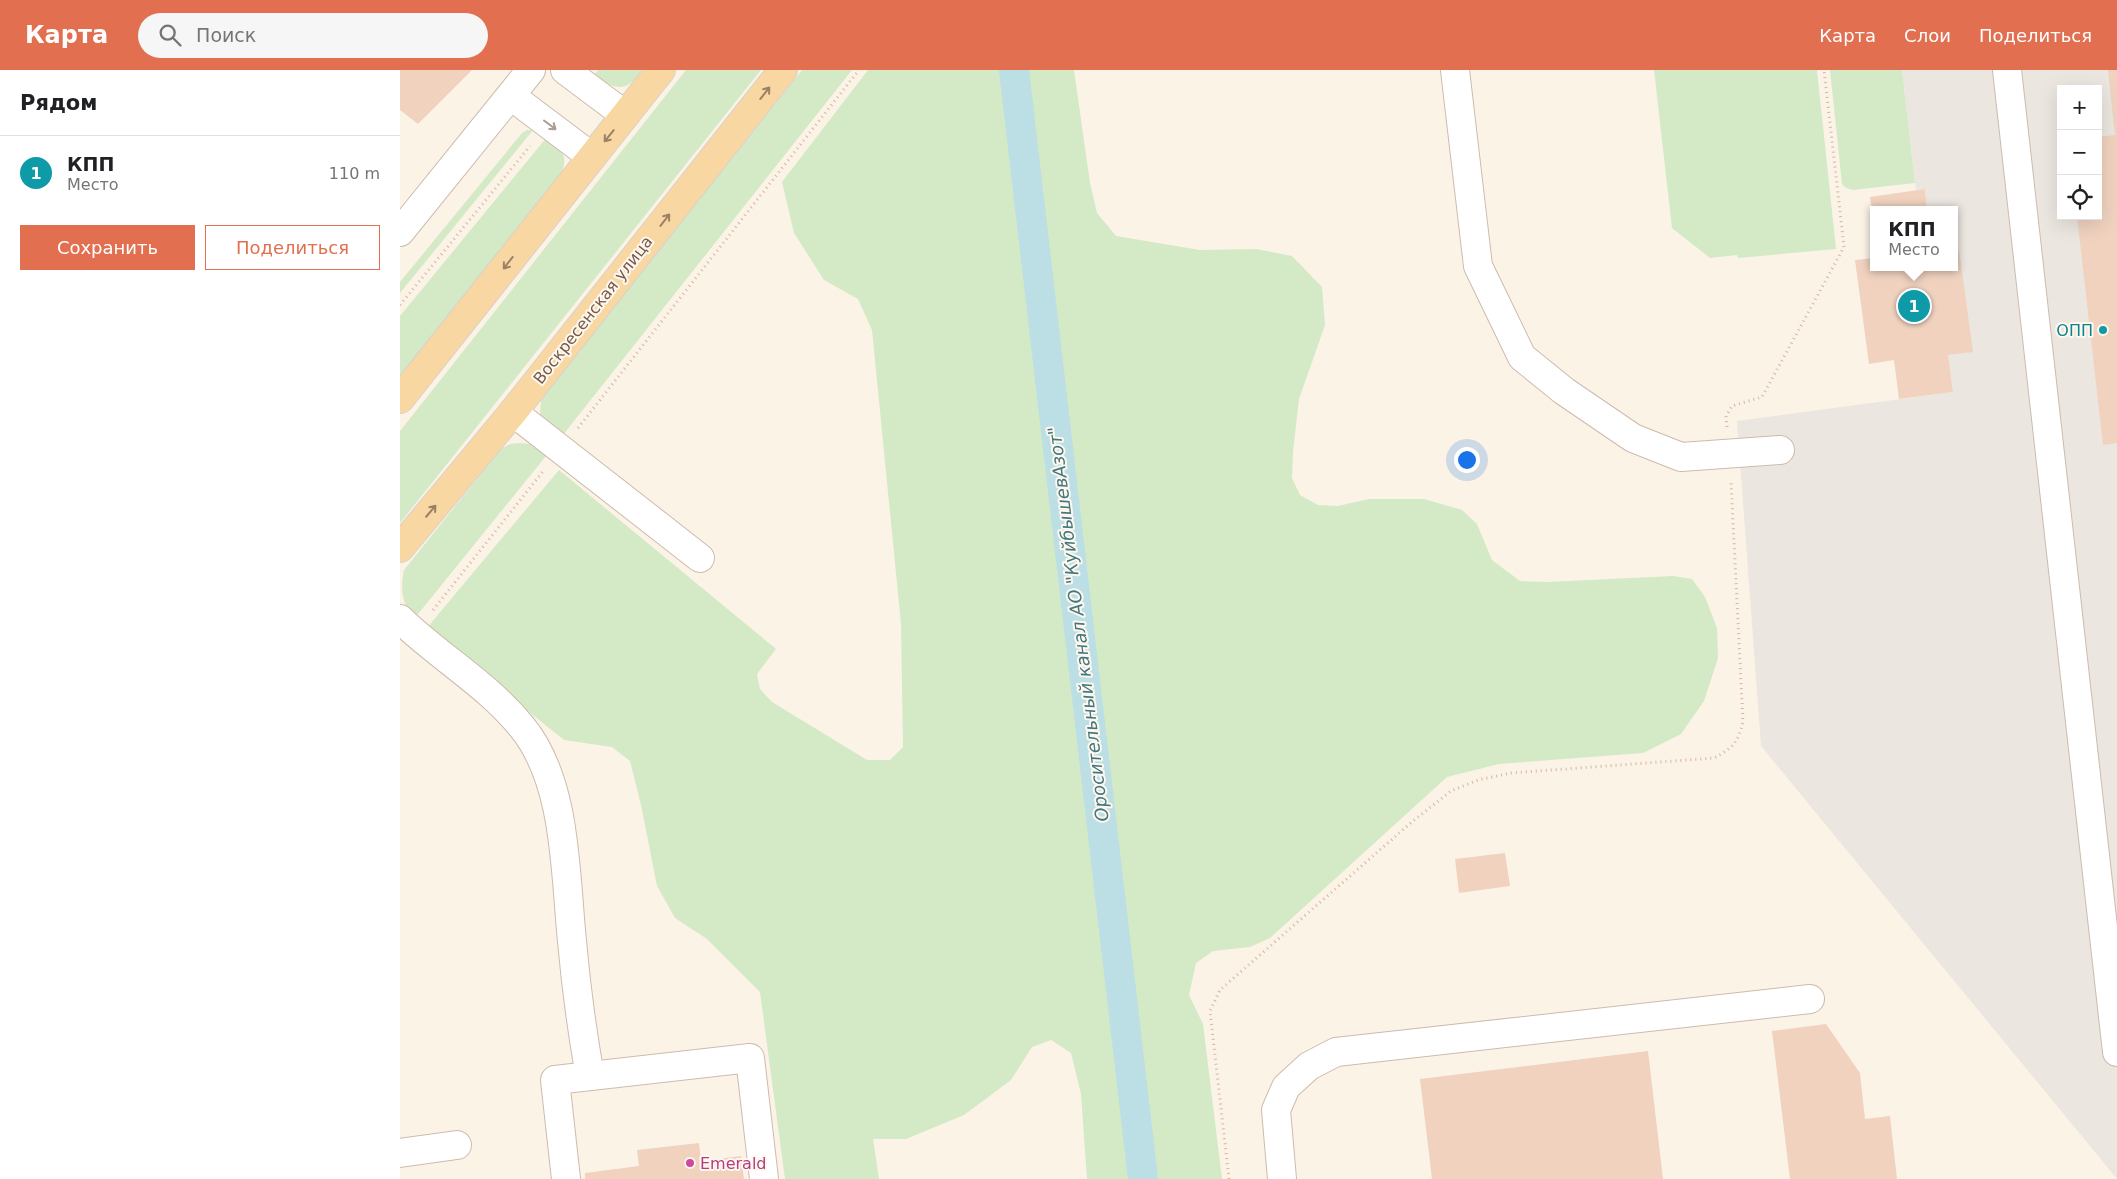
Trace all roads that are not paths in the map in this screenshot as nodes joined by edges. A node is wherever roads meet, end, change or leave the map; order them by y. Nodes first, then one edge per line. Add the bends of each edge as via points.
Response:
1 (531, 70) edge
2 (565, 70) edge
3 (661, 70) edge
4 (783, 70) edge
5 (1455, 70) edge
6 (2007, 70) edge
7 (511, 96) junction
8 (625, 115) junction
9 (592, 157) junction
10 (400, 232) edge
11 (400, 399) edge
12 (513, 412) junction
13 (1780, 450) dead end
14 (400, 548) edge
15 (700, 558) dead end
16 (407, 626) edge
17 (1810, 999) dead end
18 (2117, 1052) edge
19 (590, 1076) junction
20 (457, 1145) dead end
21 (400, 1153) edge
22 (566, 1179) edge
23 (764, 1179) edge
24 (1282, 1179) edge

1 - 7 lane
2 - 8 lane
3 - 8 main road
12 -> 4 main road, Воскресенская улица
5 - 13 lane via 1478,266 1522,356 1564,391 1633,438 1682,457
6 - 18 lane
7 -> 9 lane
7 - 10 lane
8 -> 9 main road
9 -> 11 main road
14 -> 12 main road, Воскресенская улица
12 - 15 lane
16 - 19 lane via 494,696 523,728 543,761 558,806 578,1006
17 - 24 lane via 1336,1052 1308,1066 1286,1087 1276,1110
19 - 22 lane via 555,1080
19 - 23 lane via 750,1058
20 - 21 lane

